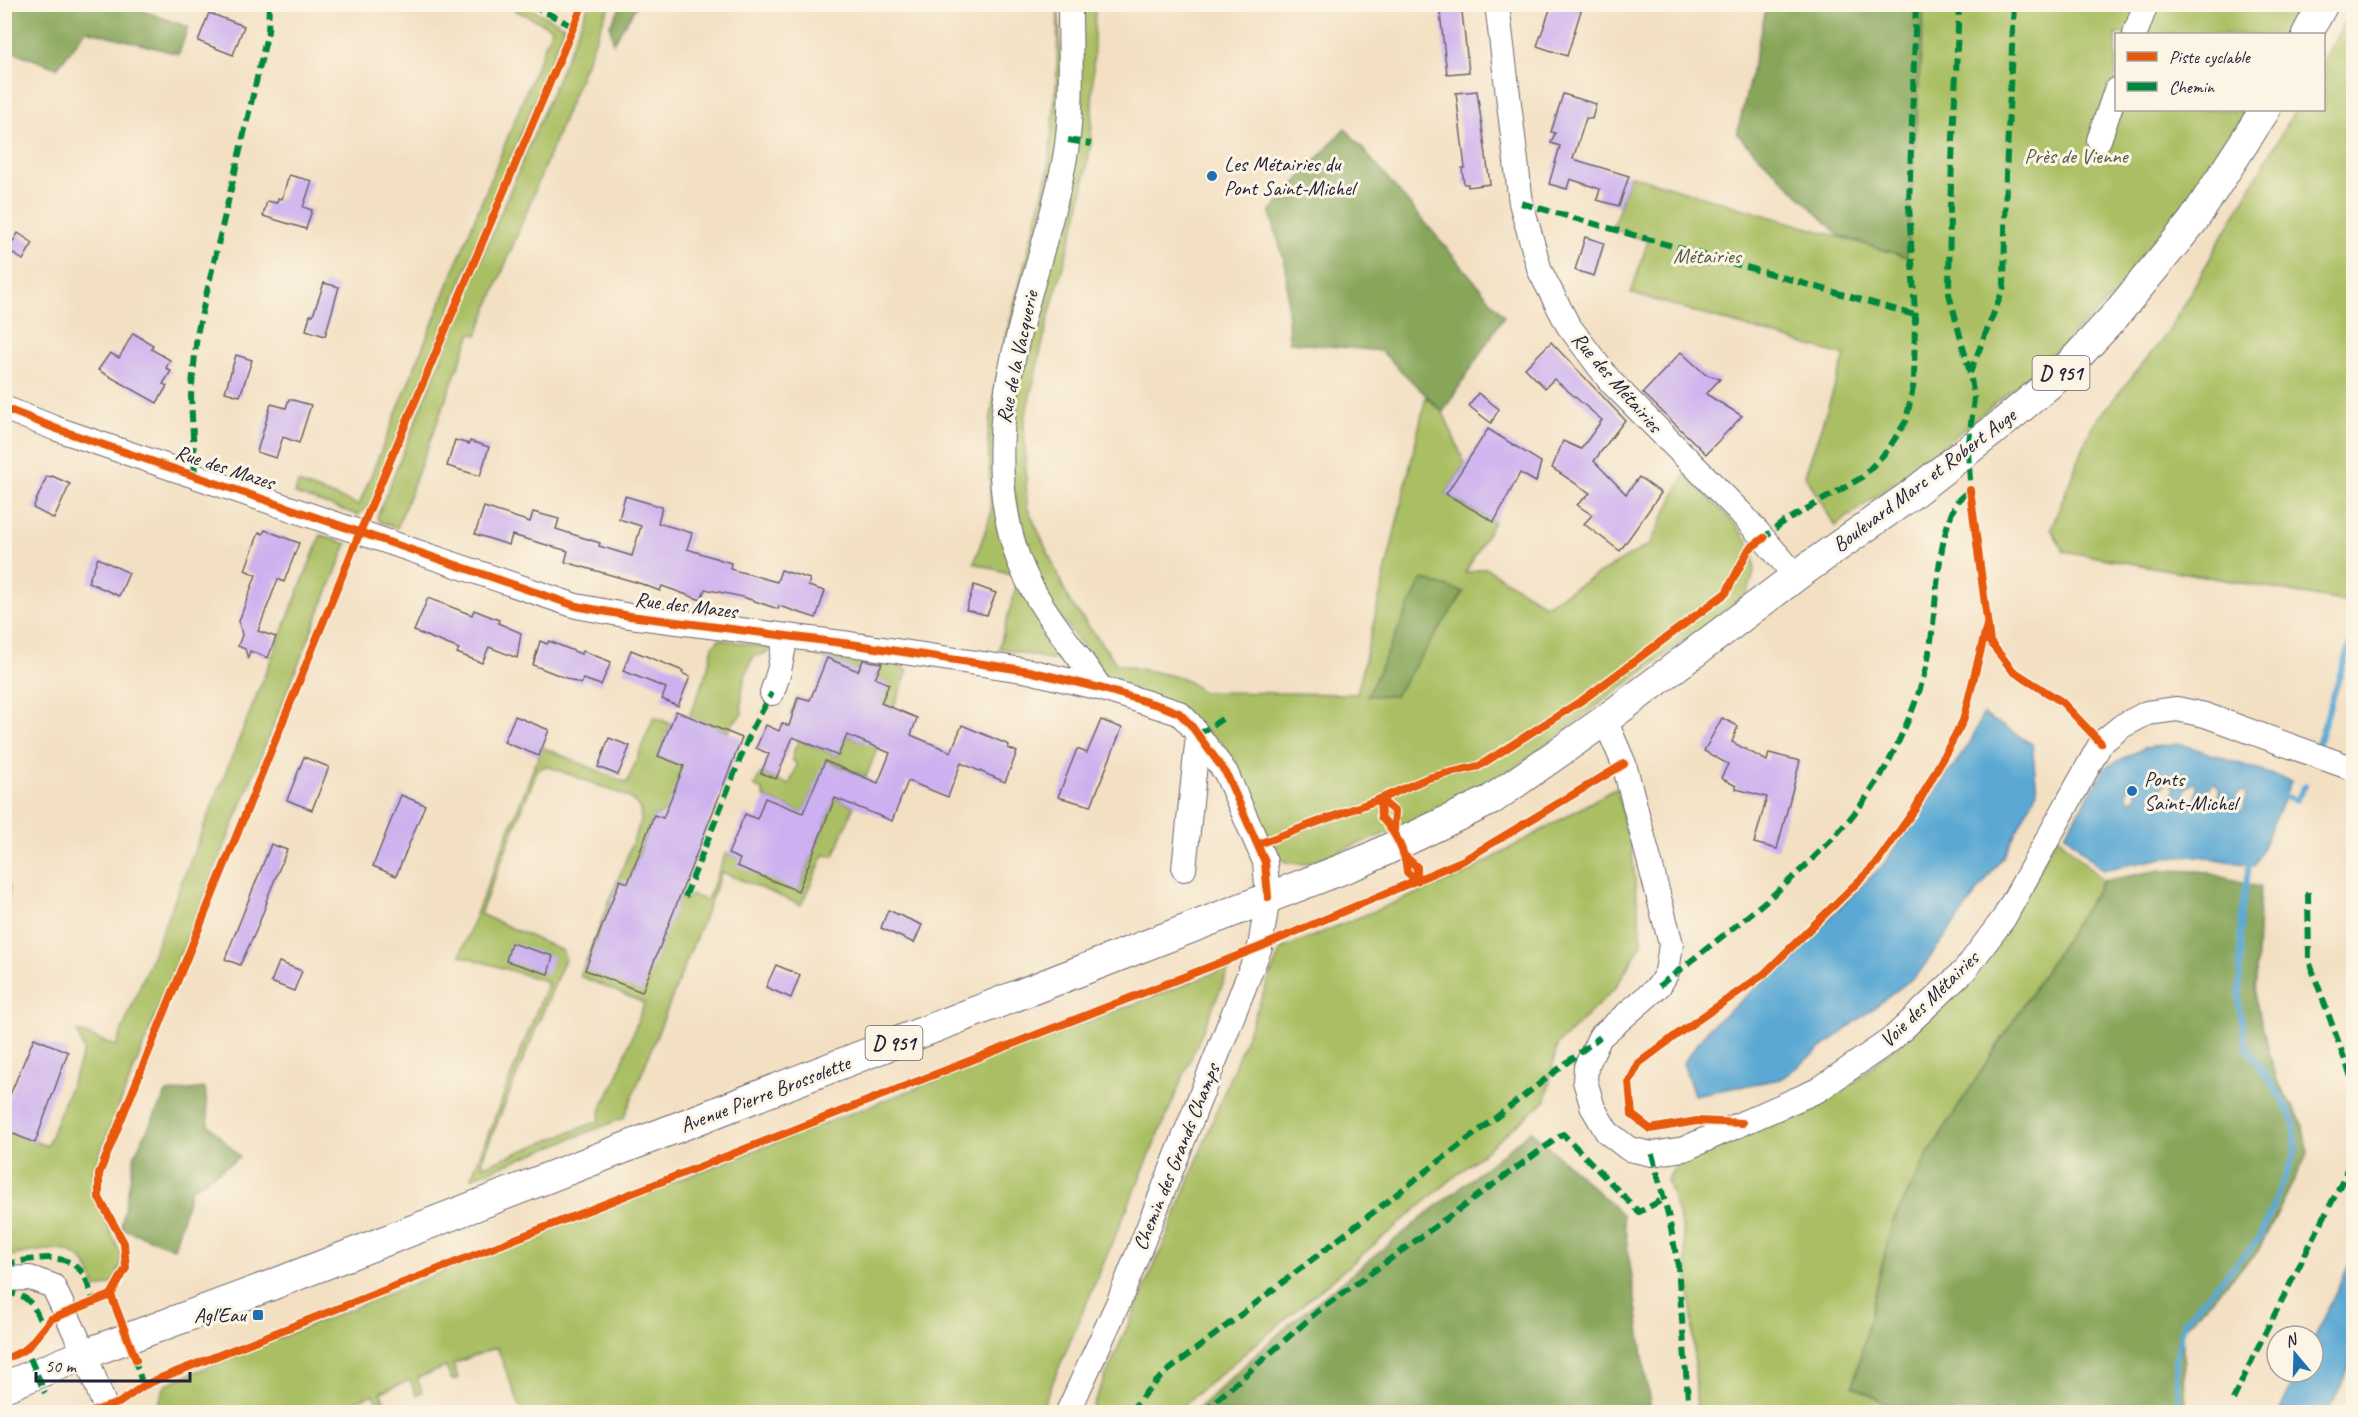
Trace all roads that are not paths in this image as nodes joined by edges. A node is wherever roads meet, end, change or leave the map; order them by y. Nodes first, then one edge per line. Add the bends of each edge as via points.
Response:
1 (1070, 4) edge
2 (1497, 4) edge
3 (2146, 4) edge
4 (2323, 4) edge
5 (2136, 33) edge
6 (2308, 33) edge
7 (2115, 93) edge
8 (2264, 111) edge
9 (2099, 140) dead end
10 (4, 408) edge
11 (1796, 576) junction
12 (786, 636) junction
13 (1100, 688) junction
14 (772, 693) dead end
15 (1605, 720) junction
16 (1198, 735) junction
17 (2354, 769) edge
18 (1184, 869) dead end
19 (1268, 897) junction
20 (4, 1279) edge
21 (86, 1354) junction
22 (4, 1387) edge
23 (107, 1413) edge
24 (1068, 1413) edge

1 - 13 street, Rue de la Vacquerie via 1068,140 1004,401 1001,481 1015,551 1030,585
2 - 11 street, Rue des Métairies via 1521,203 1540,271 1568,325 1610,381 1741,513
3 - 5 street
4 - 6 main road
7 - 9 street
8 - 11 main road, Boulevard Marc et Robert Auge / D 951 via 2193,221 2060,375 1908,497
10 - 12 street, Rue des Mazes via 566,603 630,616
11 - 15 main road, Boulevard Marc et Robert Auge / D 951
12 - 13 street, Rue des Mazes via 1029,671
12 - 14 street
13 - 16 street, Rue des Mazes via 1179,713
15 - 17 street, Voie des Métairies via 1624,764 1671,950 1667,972 1659,986 1600,1036 1586,1067 1586,1081 1593,1108 1607,1132 1629,1149 1652,1154 1684,1149 1818,1090 1892,1039 1965,970 1997,926 2101,743 2122,726 2147,713 2177,709 2205,715
15 - 19 main road, Avenue Pierre Brossolette / D 951 via 1491,800 1363,861
16 - 18 street
16 - 19 street, Rue des Mazes via 1226,773 1241,805 1265,862
19 - 21 main road, Avenue Pierre Brossolette / D 951
19 - 24 street, Chemin des Grands Champs via 1260,947 1119,1301
20 - 21 street via 30,1278 53,1286
21 - 22 main road, Avenue Pierre Brossolette / D 951
21 - 23 street

